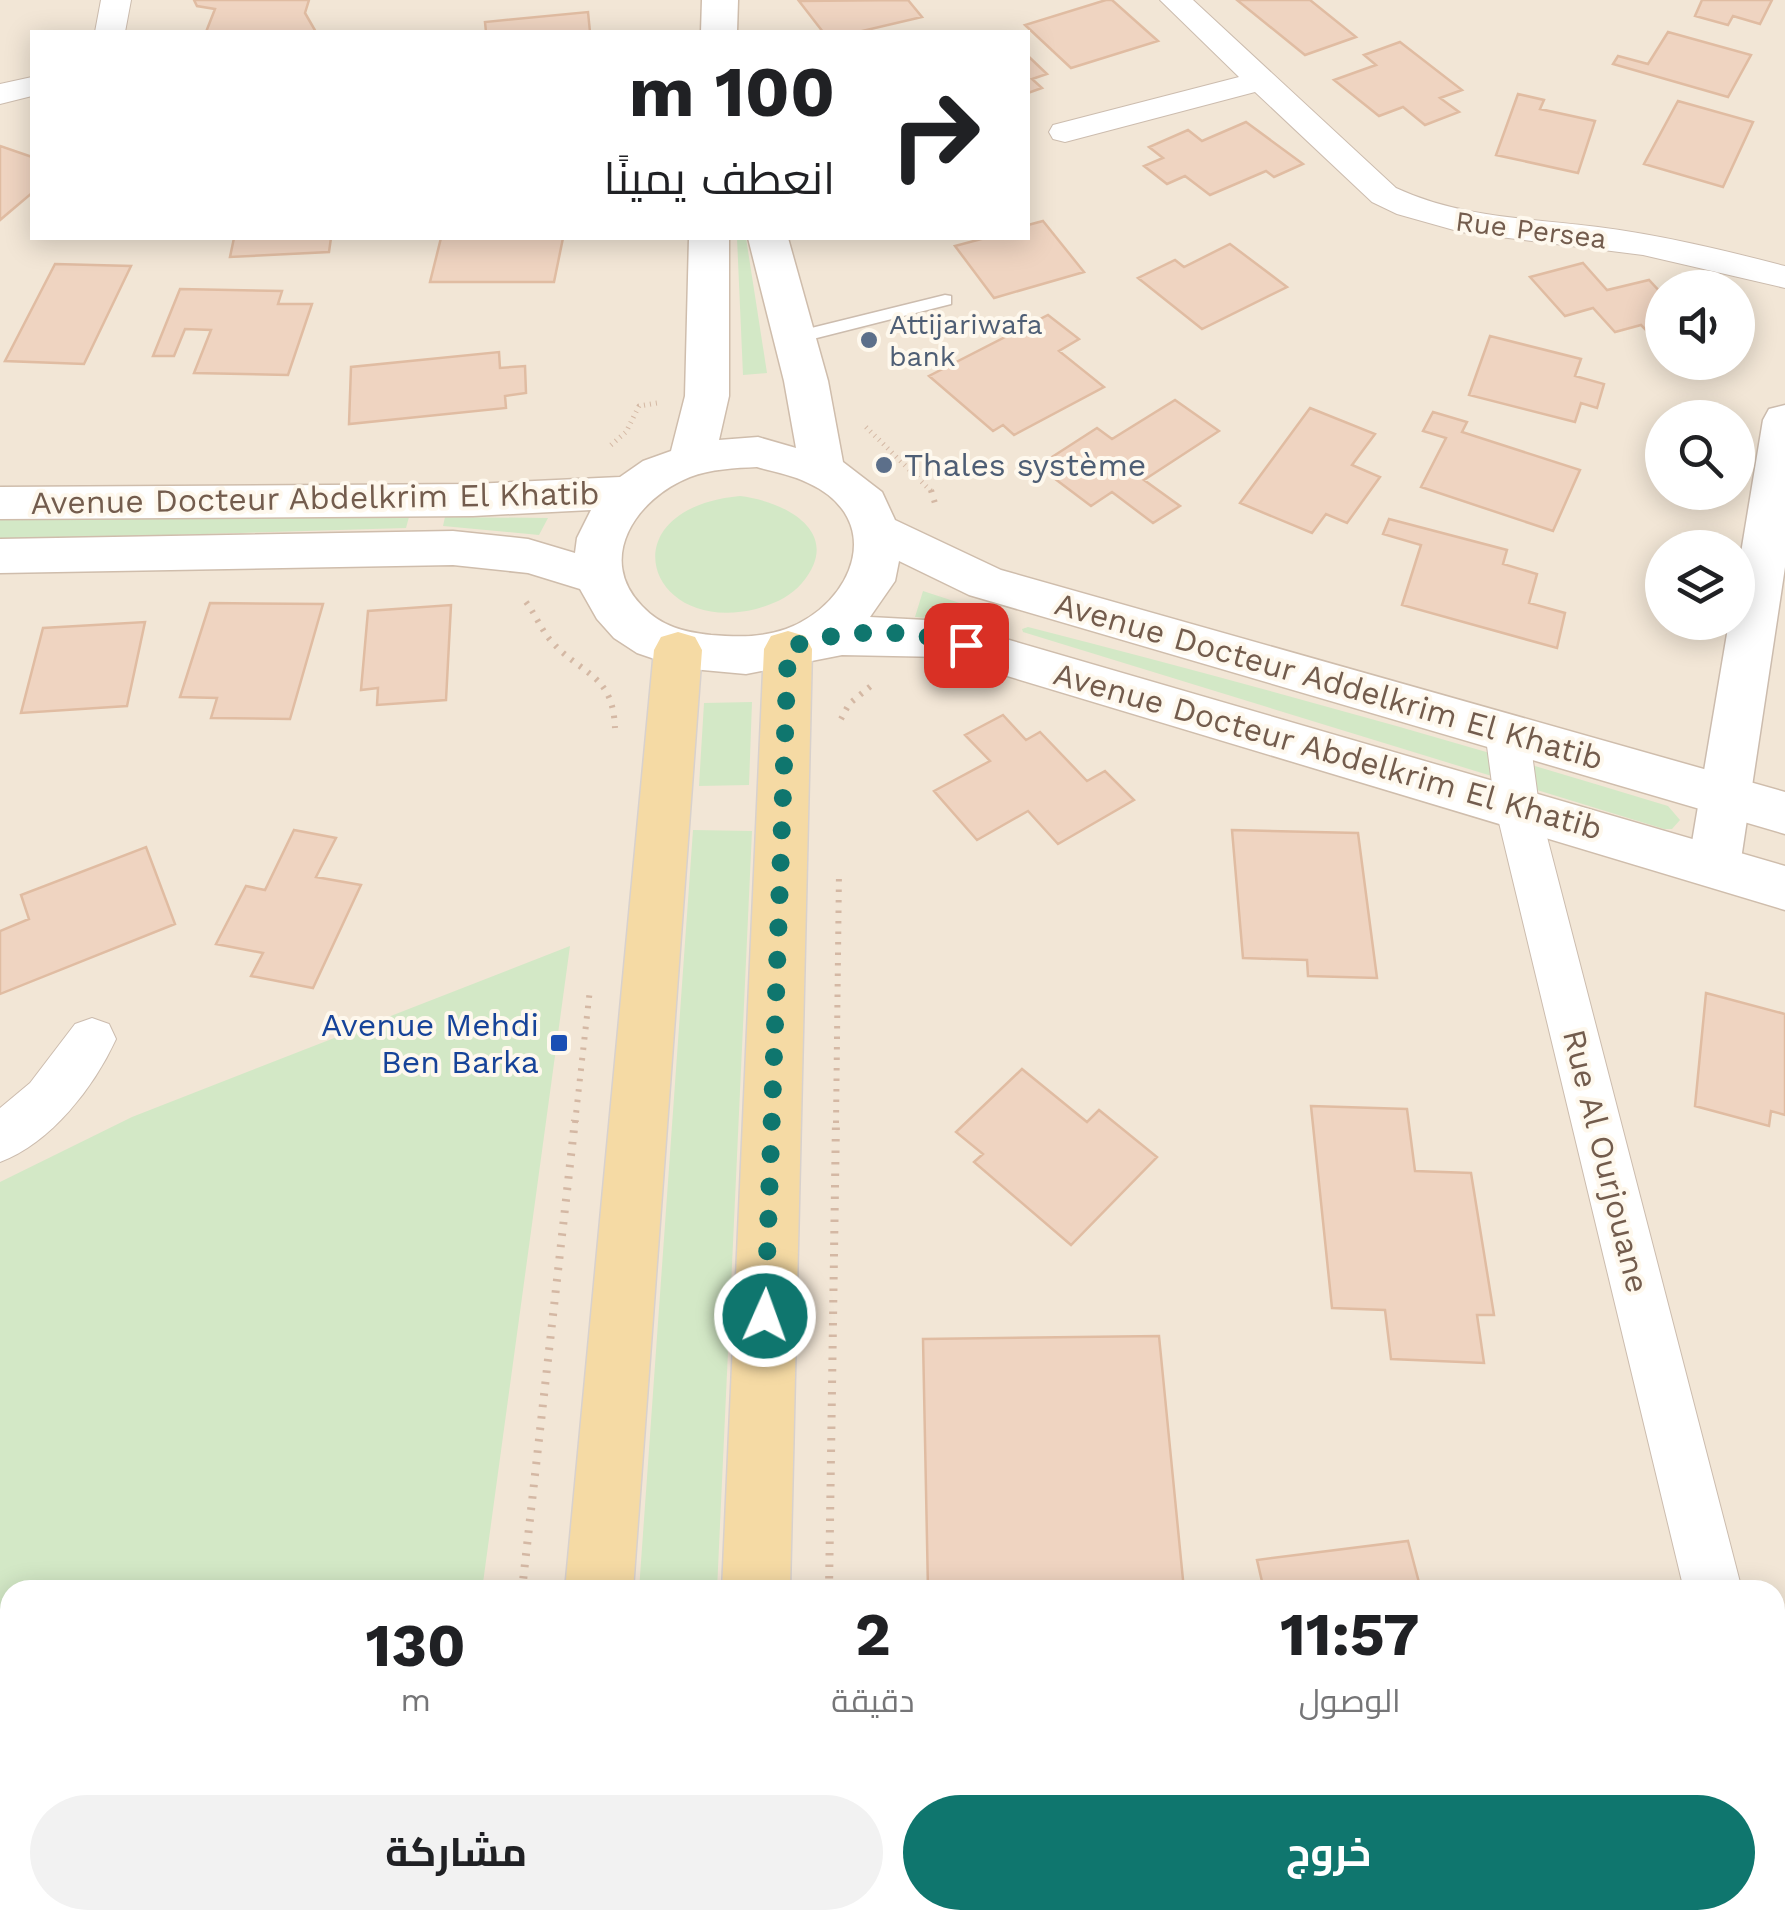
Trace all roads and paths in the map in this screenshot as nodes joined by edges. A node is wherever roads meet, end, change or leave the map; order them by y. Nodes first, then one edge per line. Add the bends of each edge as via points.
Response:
1 (116, 0) edge
2 (720, 0) edge
3 (1175, 0) edge
4 (110, 30) edge
5 (719, 30) edge
6 (1262, 81) junction
7 (30, 87) edge
8 (0, 94) edge
9 (1065, 132) dead end
10 (709, 240) edge
11 (768, 240) edge
12 (1785, 277) edge
13 (945, 300) dead end
14 (793, 338) junction
15 (1785, 420) edge
16 (690, 460) junction
17 (822, 469) junction
18 (630, 492) junction
19 (0, 503) edge
20 (879, 532) junction
21 (0, 556) edge
22 (598, 576) junction
23 (798, 645) junction
24 (678, 650) junction
25 (879, 681) dead end
26 (1507, 731) junction
27 (840, 736) dead end
28 (1726, 794) junction
29 (1517, 806) junction
30 (1785, 813) edge
31 (839, 866) dead end
32 (1714, 866) junction
33 (1785, 888) edge
34 (92, 1039) dead end
35 (0, 1139) edge
36 (599, 1580) edge
37 (756, 1580) edge
38 (829, 1580) edge
39 (1710, 1580) edge

1 - 4 street
2 - 5 main road
3 - 6 street, Rue Persea
6 - 9 street
6 - 12 street, Rue Persea via 1384,195 1416,210 1469,226 1656,247
7 - 8 street
10 - 16 main road via 704,420
11 - 14 main road
13 - 14 lane
14 - 17 main road
15 - 28 main road
16 - 17 main road via 758,452
16 - 18 main road
17 - 20 main road via 868,507
18 - 19 main road, Avenue Docteur Abdelkrim El Khatib via 473,500
18 - 22 main road via 597,547
20 - 23 main road via 881,553 868,594 852,612
20 - 26 main road, Avenue Docteur Addelkrim El Khatib via 986,583
21 - 22 main road, Avenue Docteur Abdelkrim El Khatib via 453,548 528,556
22 - 24 main road via 624,620
23 - 24 main road via 733,657
23 - 29 main road, Avenue Docteur Abdelkrim El Khatib via 853,634 944,639
23 - 37 main road
24 - 36 main road
25 - 27 path via 849,704
26 - 28 main road, Avenue Docteur Addelkrim El Khatib
26 - 29 street, Rue Al Ourjouane
28 - 30 main road, Avenue Docteur Addelkrim El Khatib
28 - 32 main road
29 - 32 main road, Avenue Docteur Abdelkrim El Khatib
29 - 39 street, Rue Al Ourjouane
31 - 38 path
32 - 33 main road, Avenue Docteur Abdelkrim El Khatib
34 - 35 street via 48,1099

